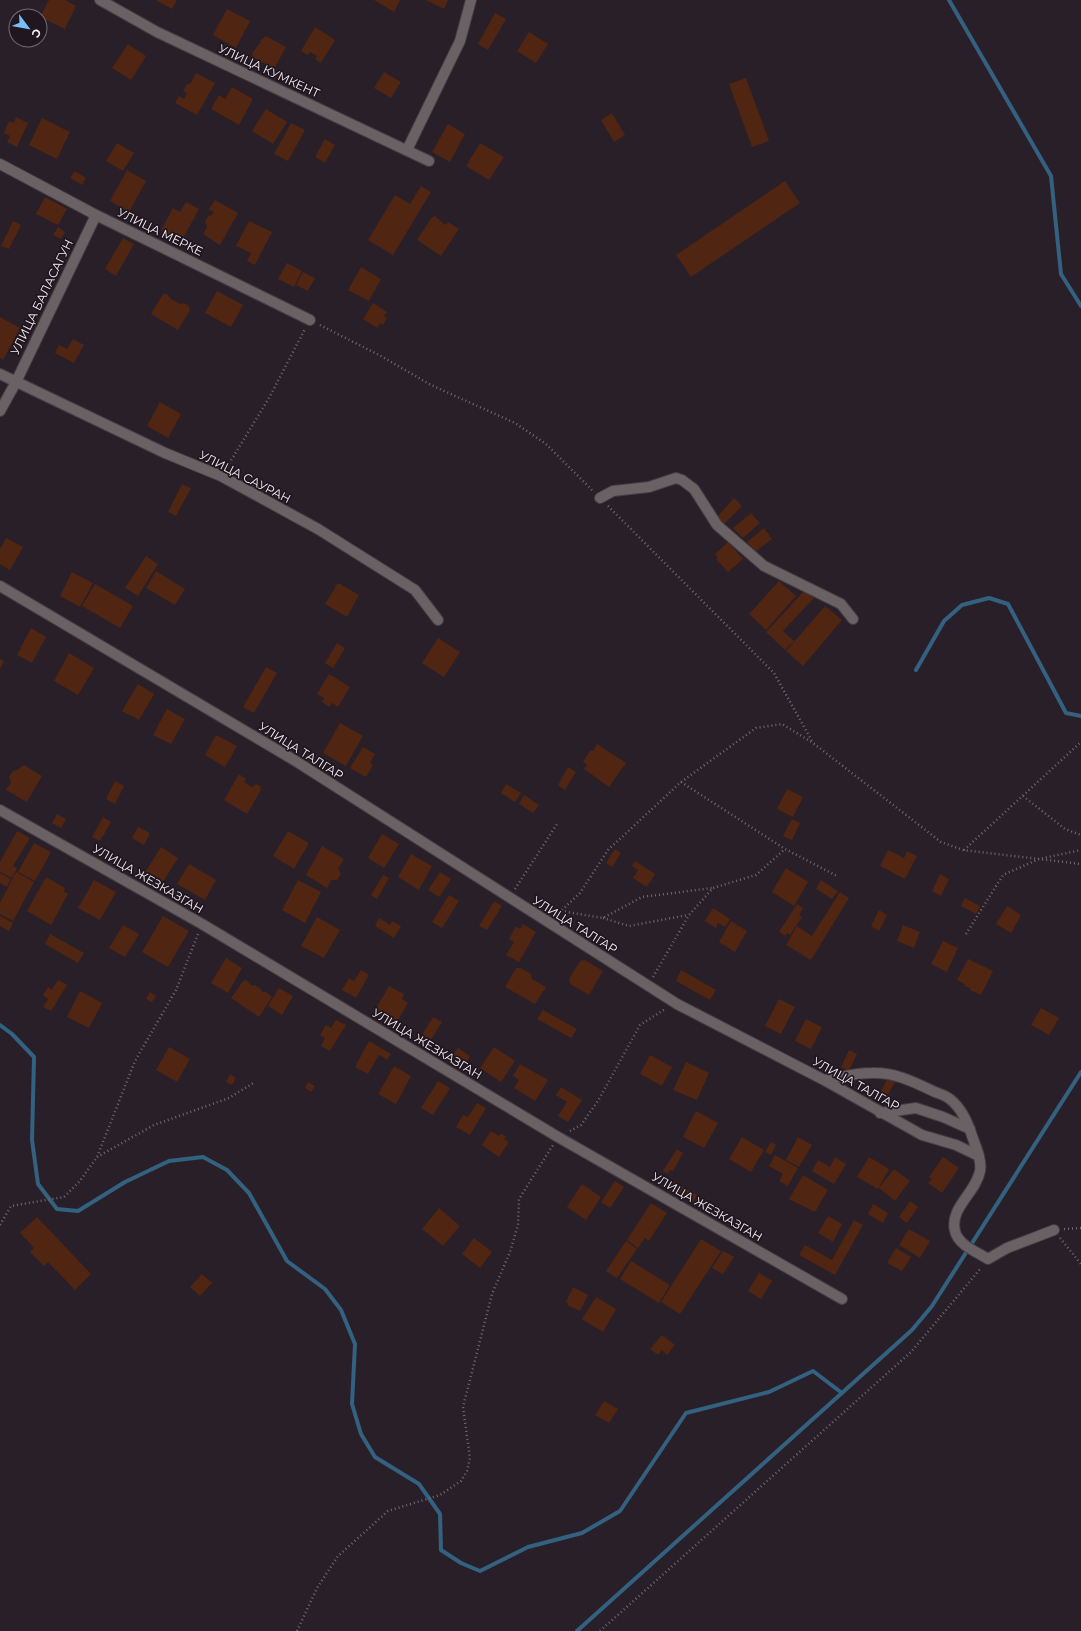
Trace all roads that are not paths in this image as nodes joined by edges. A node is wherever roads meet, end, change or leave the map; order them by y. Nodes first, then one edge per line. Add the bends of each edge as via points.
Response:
1 (100, 0) edge
2 (471, 0) edge
3 (407, 150) junction
4 (429, 161) dead end
5 (0, 164) edge
6 (96, 214) junction
7 (310, 320) road end
8 (0, 374) edge
9 (16, 382) junction
10 (0, 411) edge
11 (600, 498) road end
12 (0, 586) edge
13 (854, 619) dead end
14 (438, 620) dead end
15 (0, 810) edge
16 (824, 1080) junction
17 (880, 1113) junction
18 (970, 1129) junction
19 (979, 1156) junction
20 (1054, 1230) road end
21 (842, 1299) dead end

1 - 3 street, УЛИЦА КУМКЕНТ via 157,32
2 - 3 street via 460,41
3 - 4 street, УЛИЦА КУМКЕНТ
5 - 6 street, УЛИЦА МЕРКЕ
6 - 7 street, УЛИЦА МЕРКЕ
6 - 9 street, УЛИЦА БАЛАСАГУН
8 - 9 street, УЛИЦА САУРАН
9 - 10 street, УЛИЦА БАЛАСАГУН
9 - 14 street, УЛИЦА САУРАН via 165,453 221,476 318,529 415,590
11 - 13 street via 613,491 649,488 676,478 682,480 694,489 717,525 764,566 841,604
12 - 16 street, УЛИЦА ТАЛГАР via 294,760 677,1004
15 - 21 street, УЛИЦА ЖЕЗКАЗГАН via 202,924 558,1137
16 - 17 street, УЛИЦА ТАЛГАР
16 - 18 street via 872,1073 890,1073 905,1078 951,1099 964,1115
17 - 18 street via 916,1108
17 - 19 street, УЛИЦА ТАЛГАР via 922,1136 956,1145
18 - 19 street
19 - 20 street via 980,1171 953,1221 955,1232 961,1242 988,1259 1007,1248

